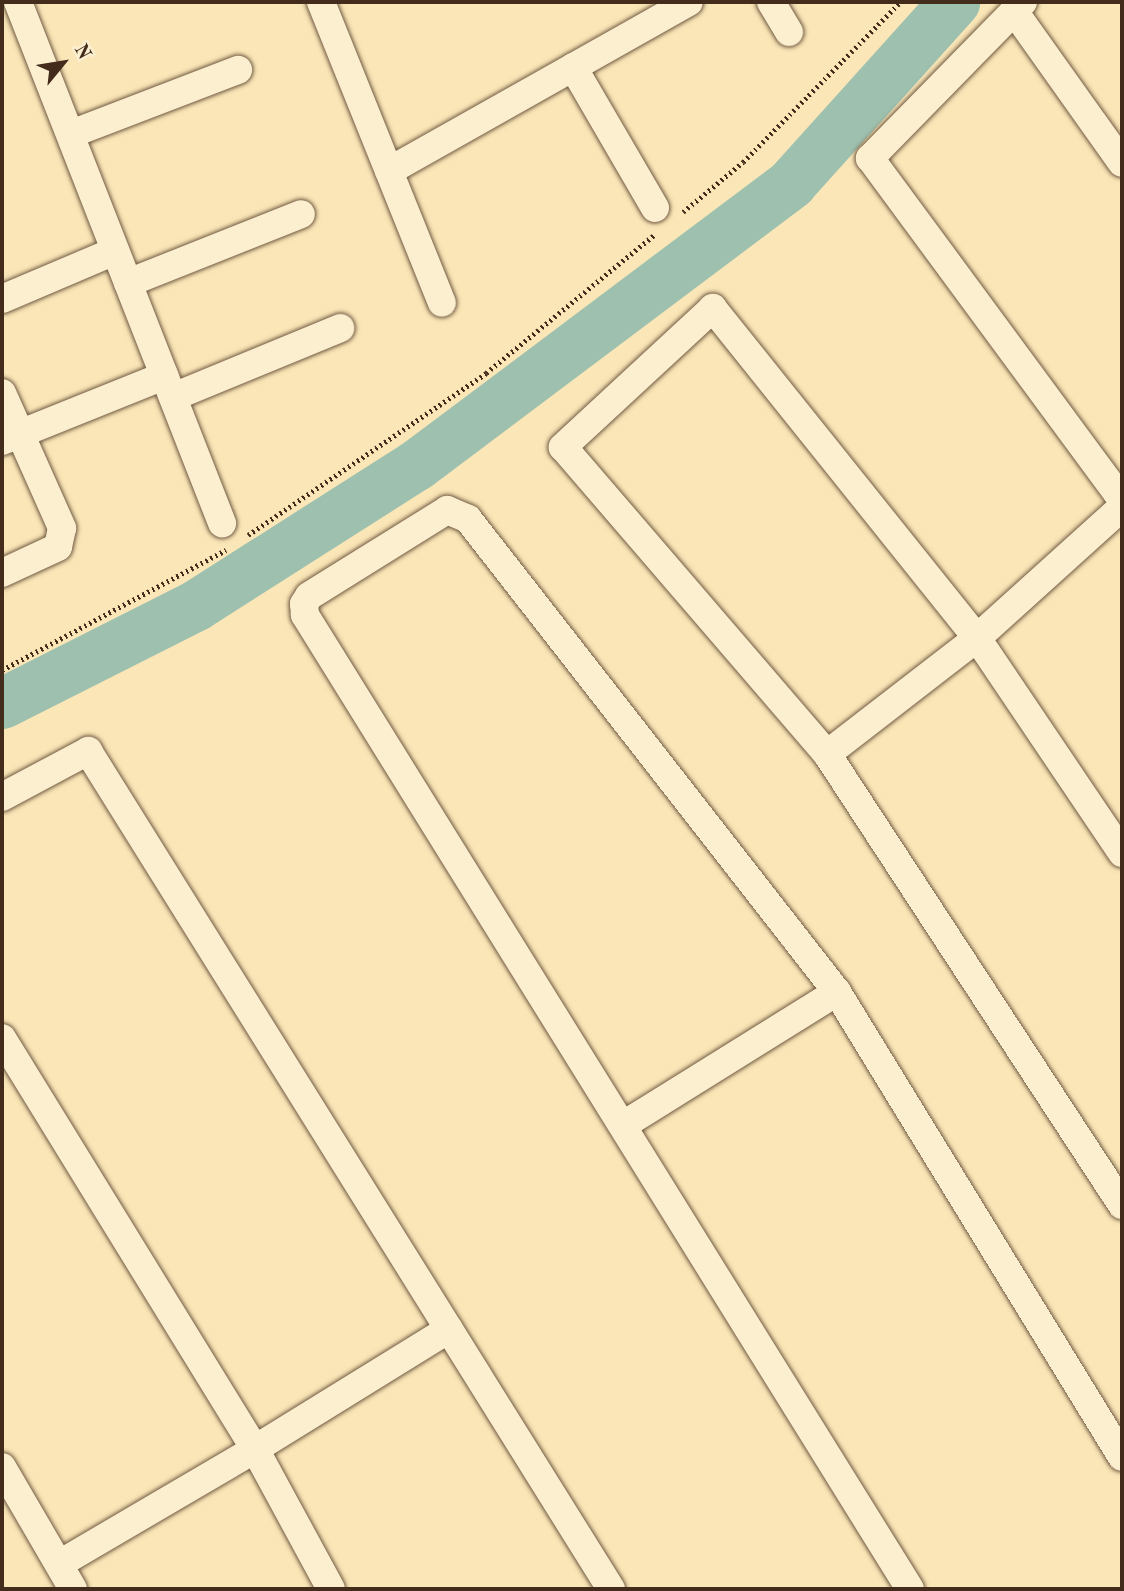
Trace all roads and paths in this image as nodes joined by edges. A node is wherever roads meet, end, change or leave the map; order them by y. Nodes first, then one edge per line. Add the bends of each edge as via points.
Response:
1 (18, 2) edge
2 (689, 2) edge
3 (771, 2) edge
4 (900, 2) edge
5 (328, 4) edge
6 (1018, 6) edge
7 (789, 32) dead end
8 (573, 67) junction
9 (238, 70) dead end
10 (71, 134) junction
11 (1122, 163) edge
12 (389, 171) junction
13 (301, 214) dead end
14 (664, 218) junction
15 (115, 251) junction
16 (128, 284) junction
17 (2, 299) edge
18 (442, 303) dead end
19 (340, 328) dead end
20 (168, 387) junction
21 (2, 393) edge
22 (10, 438) edge
23 (1122, 500) edge
24 (1122, 507) edge
25 (232, 537) junction
26 (2, 573) edge
27 (976, 638) junction
28 (2, 670) edge
29 (827, 754) junction
30 (2, 797) edge
31 (1122, 853) edge
32 (837, 992) junction
33 (2, 1038) edge
34 (625, 1124) junction
35 (1122, 1204) edge
36 (449, 1329) junction
37 (255, 1449) junction
38 (1122, 1457) edge
39 (2, 1467) edge
40 (61, 1563) junction
41 (73, 1589) edge
42 (331, 1589) edge
43 (611, 1589) edge
44 (909, 1589) edge

1 - 10 street
2 - 8 street
3 - 7 street
4 - 14 path via 743,162
5 - 12 street
6 - 11 street
6 - 23 street via 870,158
8 - 12 street
8 - 14 street
9 - 10 street
10 - 15 street
12 - 18 street
13 - 16 street
14 - 25 path via 486,373
15 - 16 street
15 - 17 street
16 - 20 street
19 - 20 street
20 - 22 street
20 - 25 street
21 - 22 street
22 - 26 street via 58,514 61,539 58,547
24 - 27 street
25 - 28 path
27 - 29 street
27 - 29 street via 713,308 563,447
27 - 31 street
29 - 35 street
30 - 36 street via 88,751
32 - 34 street
32 - 34 street via 596,679 459,512 447,510 309,596 305,615
32 - 38 street
33 - 37 street
34 - 44 street
36 - 37 street
36 - 43 street
37 - 40 street
37 - 42 street
39 - 40 street
40 - 41 street

